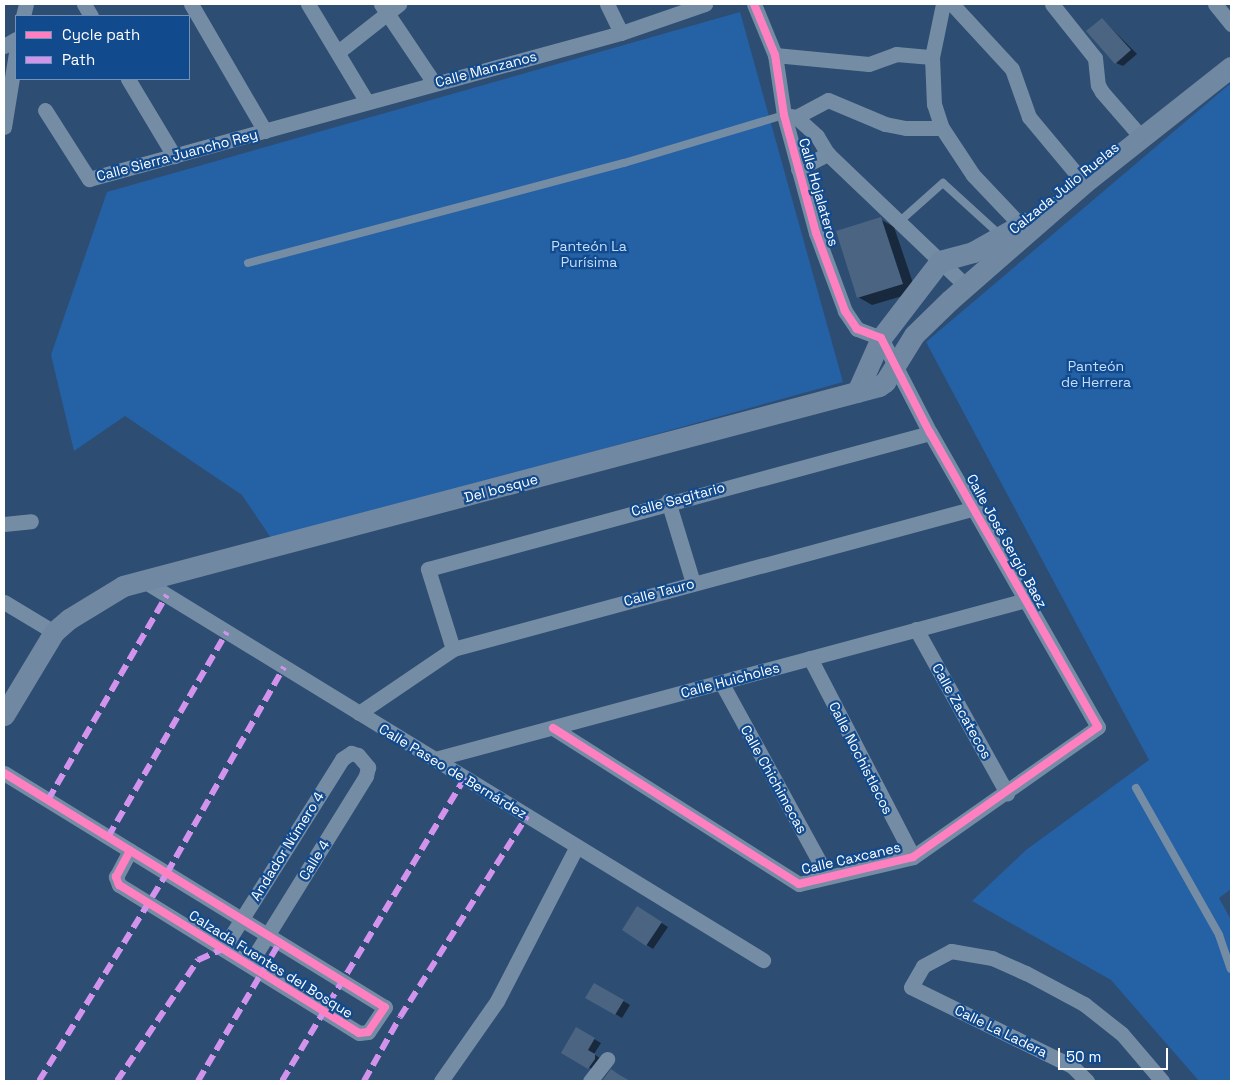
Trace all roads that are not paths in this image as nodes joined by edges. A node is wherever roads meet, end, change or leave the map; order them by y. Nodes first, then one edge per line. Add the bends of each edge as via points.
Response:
1 (84, 4) edge
2 (191, 4) edge
3 (308, 4) edge
4 (399, 4) edge
5 (607, 4) edge
6 (705, 4) edge
7 (754, 4) edge
8 (943, 4) edge
9 (952, 4) edge
10 (1052, 4) edge
11 (1215, 4) edge
12 (384, 8) edge
13 (90, 15) edge
14 (1231, 24) edge
15 (620, 33) junction
16 (15, 40) edge
17 (4, 46) edge
18 (338, 52) junction
19 (1231, 54) edge
20 (774, 55) junction
21 (932, 57) junction
22 (15, 59) edge
23 (1231, 67) edge
24 (129, 80) edge
25 (434, 83) junction
26 (367, 102) junction
27 (45, 110) dead end
28 (790, 116) junction
29 (4, 127) edge
30 (942, 128) junction
31 (265, 131) junction
32 (1139, 134) junction
33 (828, 154) junction
34 (174, 156) junction
35 (798, 169) junction
36 (1081, 180) junction
37 (899, 222) junction
38 (1024, 229) junction
39 (1007, 242) junction
40 (940, 261) junction
41 (248, 263) dead end
42 (966, 286) junction
43 (881, 338) junction
44 (896, 365) junction
45 (857, 392) junction
46 (930, 433) junction
47 (668, 502) junction
48 (975, 508) junction
49 (31, 521) dead end
50 (4, 524) edge
51 (144, 581) junction
52 (693, 583) junction
53 (1026, 600) junction
54 (4, 602) edge
55 (916, 630) junction
56 (54, 632) junction
57 (452, 649) junction
58 (810, 658) junction
59 (721, 682) junction
60 (5, 709) edge
61 (359, 713) junction
62 (553, 728) junction
63 (1098, 728) joint
64 (358, 754) joint
65 (435, 759) junction
66 (4, 773) edge
67 (1136, 788) dead end
68 (1007, 793) junction
69 (577, 846) junction
70 (130, 850) junction
71 (913, 857) junction
72 (827, 876) junction
73 (242, 919) junction
74 (268, 935) junction
75 (223, 949) junction
76 (763, 960) dead end
77 (249, 965) junction
78 (1231, 969) edge
79 (607, 1059) dead end
80 (440, 1081) edge
81 (590, 1081) edge
82 (1087, 1081) edge
83 (1162, 1081) edge

1 - 13 street
2 - 31 street
3 - 18 street
4 - 12 street
5 - 15 street
6 - 15 street, Calle Manzanos
7 - 20 street, Calle Hojalateros
8 - 21 street
9 - 36 street via 1012,69 1029,117
10 - 32 street via 1095,58 1098,85 1102,92
11 - 14 street
12 - 18 street
12 - 25 street
15 - 25 street, Calle Manzanos
16 - 17 street
18 - 26 street
19 - 32 main road, Calzada Julio Ruelas
20 - 21 street via 869,64 896,54
20 - 28 street, Calle Hojalateros
21 - 30 street via 934,104
22 - 29 street
23 - 32 main road, Calzada Julio Ruelas
24 - 34 street
25 - 26 street, Calle Manzanos
26 - 31 street, Calle Manzanos
27 - 34 street, Calle Sierra Juancho Rey via 89,179
28 - 30 street via 828,100 885,124 906,128
28 - 33 street, Calle Hojalateros via 817,136
28 - 35 street, Calle Hojalateros
28 - 41 lane
30 - 38 street via 973,175
31 - 34 street, Calle Sierra Juancho Rey
32 - 36 main road, Calzada Julio Ruelas
33 - 35 street
33 - 37 street, Calle Hojalateros
35 - 43 street, Calle Hojalateros via 816,233 845,311 857,329
36 - 38 main road, Calzada Julio Ruelas
37 - 39 lane via 943,183
37 - 40 street, Calle Hojalateros
38 - 39 main road, Calzada Julio Ruelas
39 - 40 main road, Calzada Julio Ruelas
39 - 42 main road, Calzada Julio Ruelas
40 - 42 street, Calle Hojalateros
40 - 43 main road
42 - 44 main road, Calzada Julio Ruelas via 914,335
43 - 44 street
43 - 45 main road
44 - 45 main road, Del bosque via 885,382
44 - 46 street, Calle José Sergio Baez
45 - 51 main road, Del bosque
46 - 47 street, Calle Sagitario
46 - 48 street, Calle José Sergio Baez
47 - 52 street
47 - 57 street, Calle Sagitario via 428,569
48 - 52 street, Calle Tauro
48 - 53 street, Calle José Sergio Baez
49 - 50 street
51 - 56 main road, Del bosque via 123,586 69,618
51 - 61 street, Calle Paseo de Bernárdez
52 - 57 street, Calle Tauro
53 - 55 street, Calle Huicholes
53 - 63 street, Calle José Sergio Baez
54 - 56 street
55 - 58 street, Calle Huicholes
55 - 68 street, Calle Zacatecos
56 - 60 main road, Del bosque
57 - 61 street, Calle Tauro
58 - 59 street, Calle Huicholes
58 - 71 street, Calle Nochistlecos
59 - 62 street, Calle Huicholes
59 - 72 street, Calle Chichimecas
61 - 65 street, Calle Paseo de Bernárdez
62 - 65 street, Calle Huicholes
62 - 72 street, Calle Caxcanes via 799,884
63 - 68 street, Calle Caxcanes
64 - 73 street, Andador Número 4 via 351,753 342,759
64 - 74 street, Calle 4 via 368,767 366,776
65 - 69 street, Calle Paseo de Bernárdez
66 - 70 street, Calzada Fuentes del Bosque
67 - 78 lane via 1219,935
68 - 71 street, Calle Caxcanes
69 - 76 street, Calle Paseo de Bernárdez
69 - 80 street via 497,1001
70 - 73 street, Calzada Fuentes del Bosque
70 - 75 street, Calzada Fuentes del Bosque via 116,877 119,884
71 - 72 street, Calle Caxcanes
73 - 74 street, Calzada Fuentes del Bosque
73 - 75 street, Andador Número 4
74 - 77 street, Calle 4
74 - 77 street, Calzada Fuentes del Bosque via 385,1007 368,1032 359,1033
75 - 77 street, Calzada Fuentes del Bosque
79 - 81 street
82 - 83 street, Calle La Ladera via 1072,1066 911,986 923,966 951,951 992,958 1084,1004 1122,1034

